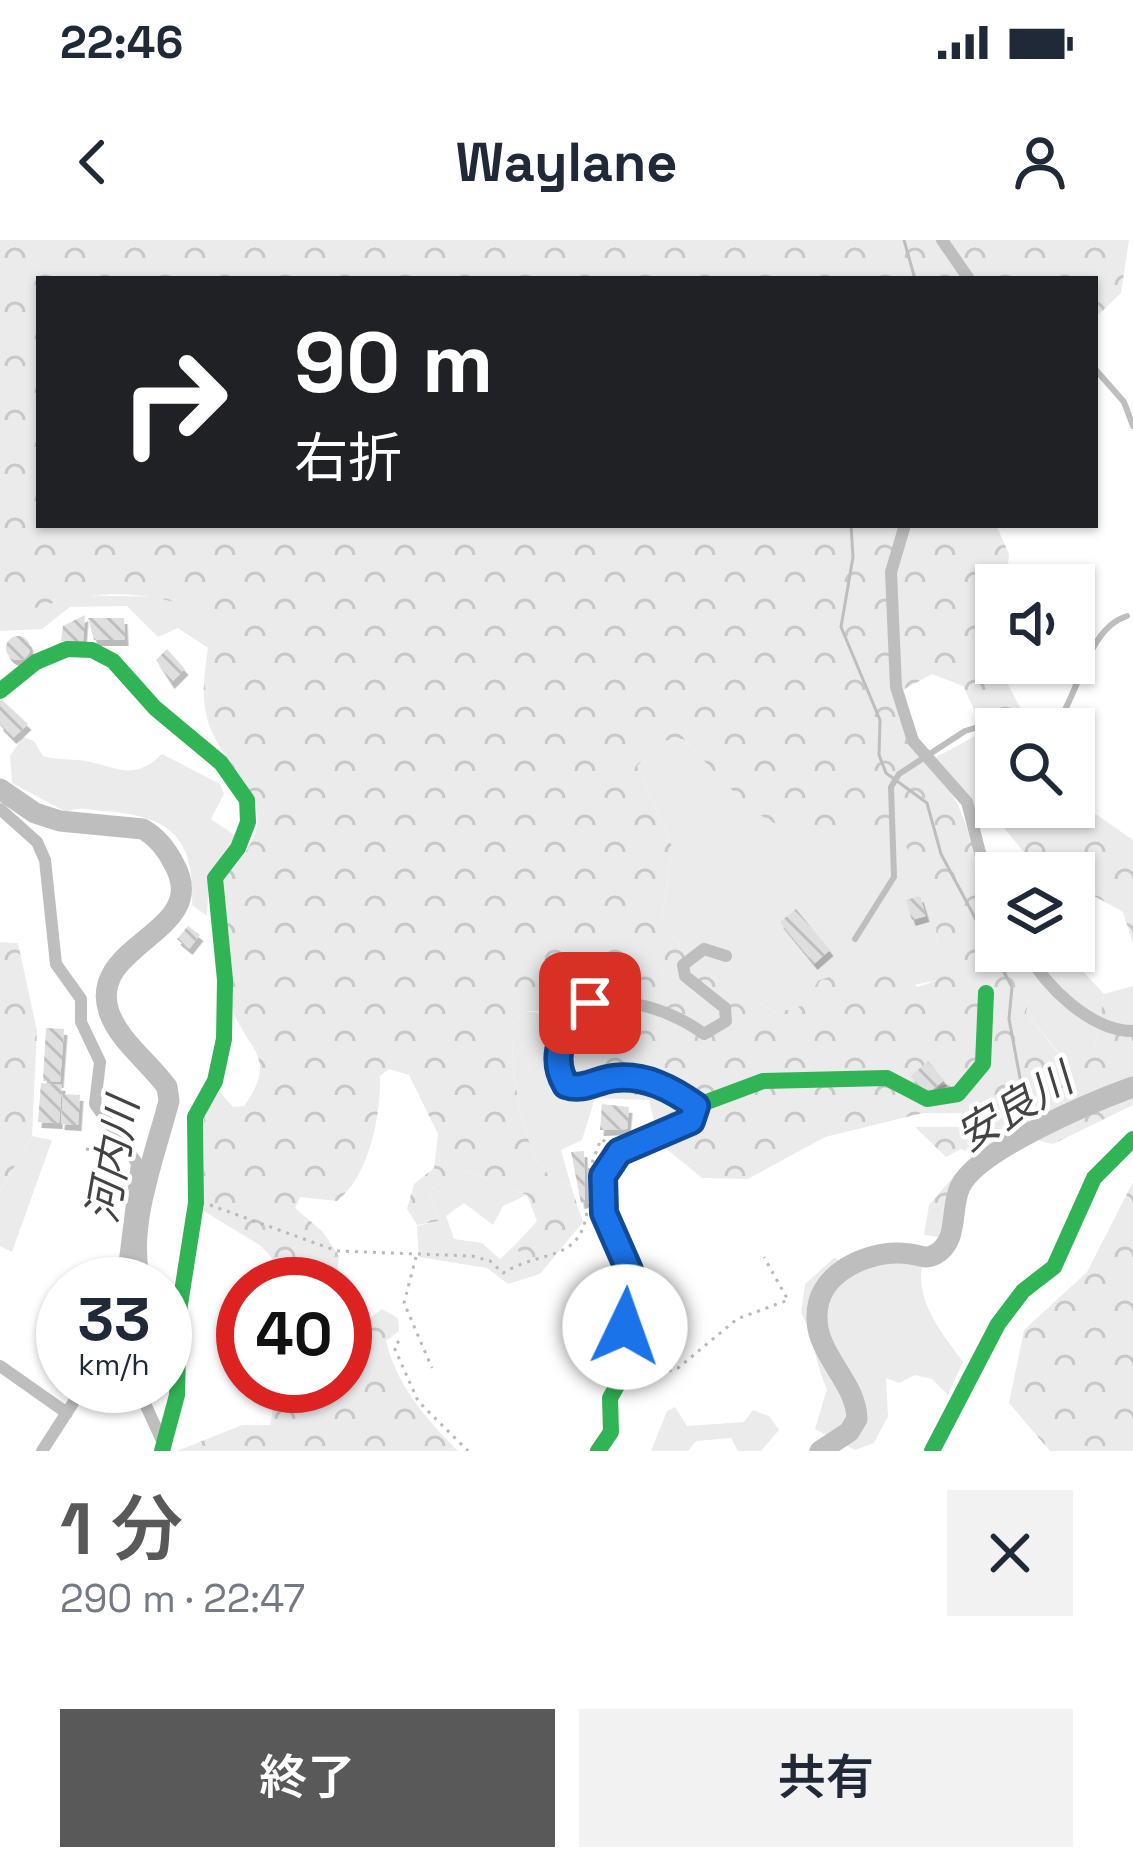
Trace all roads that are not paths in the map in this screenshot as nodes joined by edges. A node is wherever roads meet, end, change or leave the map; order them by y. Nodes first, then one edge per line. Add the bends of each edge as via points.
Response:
1 (942, 240) edge
2 (967, 276) edge
3 (1098, 372) edge
4 (1133, 426) edge
5 (904, 528) edge
6 (1127, 616) dead end
7 (0, 692) edge
8 (925, 755) junction
9 (0, 809) edge
10 (980, 852) edge
11 (855, 939) dead end
12 (726, 956) dead end
13 (1040, 972) edge
14 (986, 992) dead end
15 (1133, 1031) edge
16 (696, 1106) junction
17 (1133, 1139) edge
18 (126, 1257) edge
19 (0, 1366) edge
20 (36, 1391) edge
21 (67, 1413) edge
22 (166, 1436) edge
23 (42, 1451) edge
24 (598, 1451) edge
25 (932, 1451) edge

1 - 2 street
3 - 4 lane
5 - 8 street via 891,572 896,687 904,724
6 - 8 lane via 1113,620 1096,645 1052,729 1008,718
7 - 22 street via 48,655 84,648 119,664 155,708 198,738 248,800 238,853 214,878 224,1039 215,1081 195,1117 196,1203
8 - 10 street via 967,802
8 - 11 lane via 891,787 894,878
9 - 18 street via 45,860 56,964 81,999 81,1022 100,1062 95,1104 133,1156 138,1174
12 - 16 street via 704,949 682,964 685,976 725,1008 726,1021 712,1032 604,1000 578,1013 558,1052 566,1085 616,1077 656,1082
13 - 15 street via 1094,1022
14 - 16 street via 983,1064 958,1094 928,1099 886,1078 763,1082
16 - 24 street via 691,1121 619,1152 607,1166 604,1213 629,1270 626,1370 610,1398 611,1432
17 - 25 street via 1094,1178 1054,1267 1022,1291 998,1324
19 - 20 street
21 - 23 street

